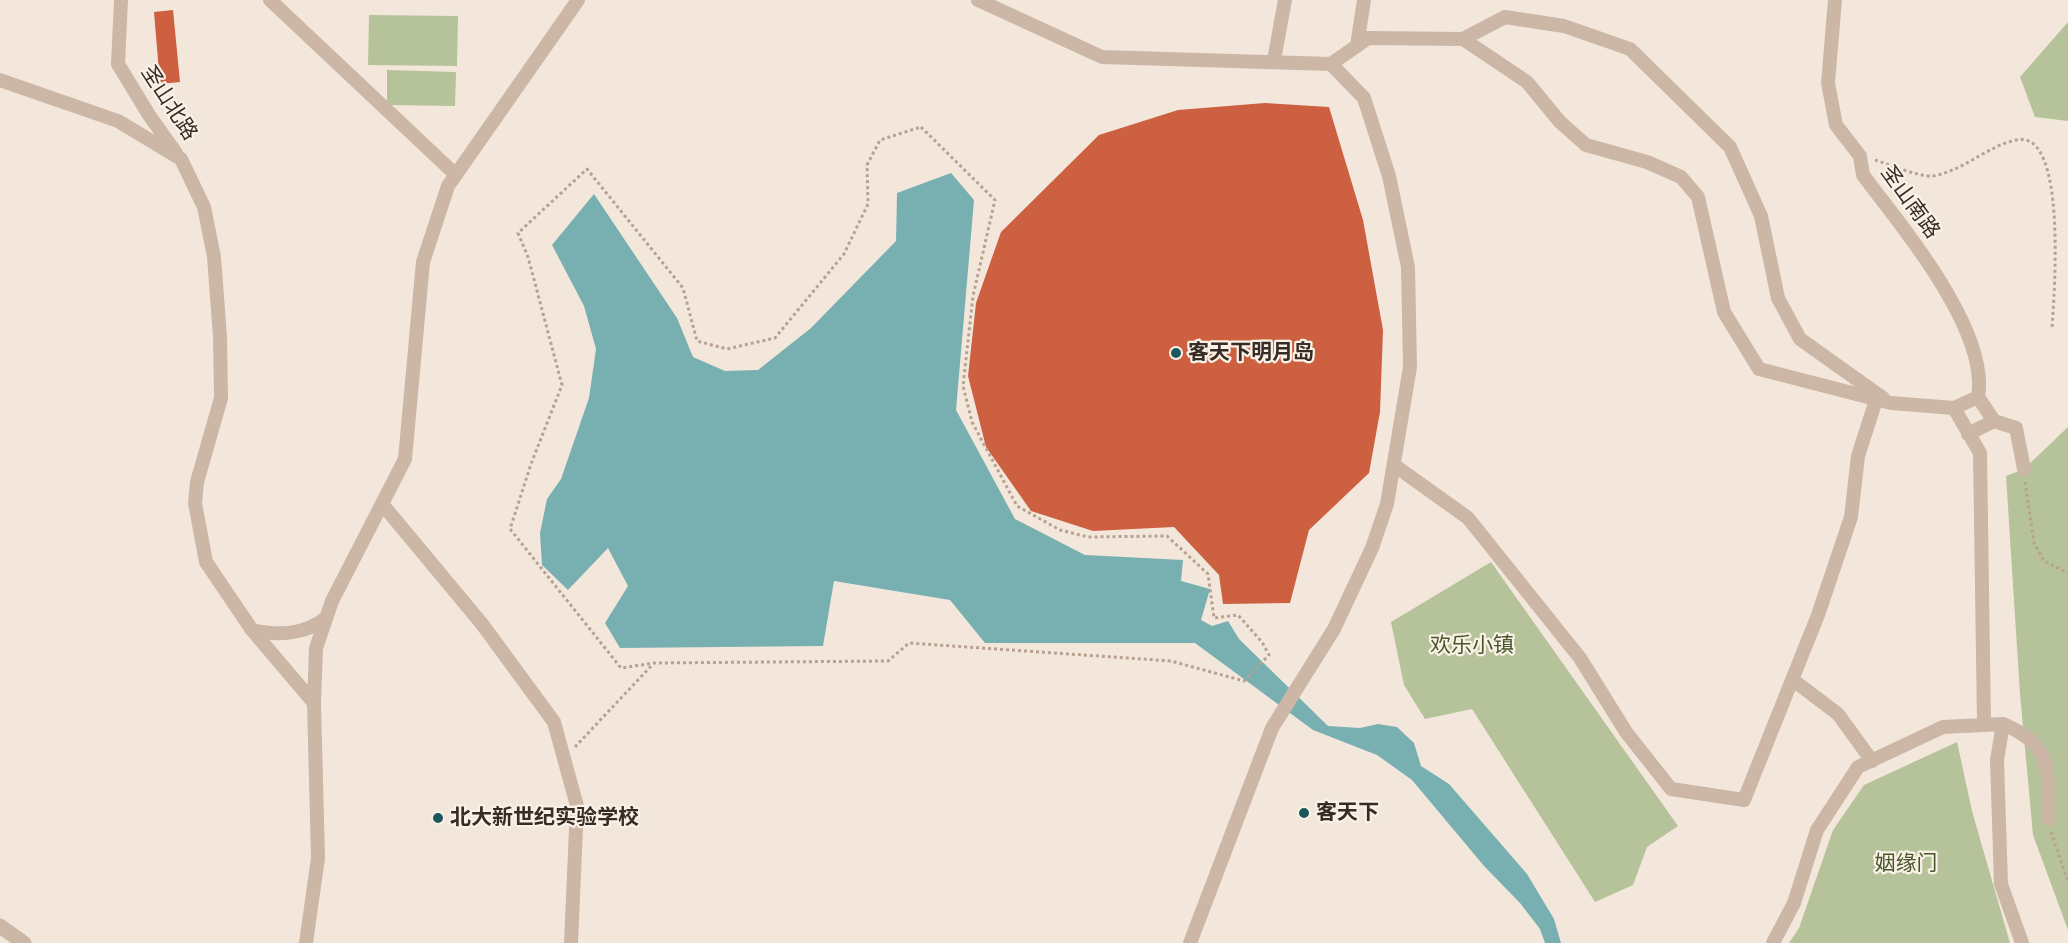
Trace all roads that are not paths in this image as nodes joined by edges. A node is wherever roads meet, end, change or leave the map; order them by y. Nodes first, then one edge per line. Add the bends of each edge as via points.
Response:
1 (121, 0) edge
2 (270, 0) edge
3 (578, 0) edge
4 (978, 0) edge
5 (1285, 0) edge
6 (1364, 0) edge
7 (1834, 0) edge
8 (1463, 39) junction
9 (1357, 46) junction
10 (1274, 60) junction
11 (1331, 64) junction
12 (0, 80) edge
13 (181, 159) junction
14 (456, 175) junction
15 (1978, 397) junction
16 (1876, 399) junction
17 (1891, 403) junction
18 (1954, 408) junction
19 (1994, 421) junction
20 (1968, 434) junction
21 (1394, 465) junction
22 (2024, 469) road end
23 (383, 505) junction
24 (326, 618) junction
25 (252, 630) junction
26 (1792, 680) junction
27 (314, 703) junction
28 (1984, 723) junction
29 (2003, 724) junction
30 (1872, 761) junction
31 (2049, 819) road end
32 (0, 926) edge
33 (24, 943) edge
34 (306, 943) edge
35 (571, 943) edge
36 (1190, 943) edge
37 (1773, 943) edge
38 (2022, 943) edge

1 - 13 street, 圣山北路 via 118,64
2 - 14 street
3 - 14 street
4 - 10 street via 1101,57
5 - 10 street
6 - 9 street
7 - 15 street, 圣山南路 via 1828,82 1836,124 1860,156 1863,175 1944,284 1972,348 1980,388
8 - 9 street via 1368,38
8 - 16 street via 1527,82 1586,146 1647,162 1681,177 1698,198 1724,312 1759,369
8 - 17 street via 1505,17 1564,26 1630,49 1730,147 1761,216 1778,298 1800,339
9 - 11 street
10 - 11 street
11 - 21 street via 1364,98 1389,176 1408,267 1410,368
12 - 13 street via 118,121
13 - 25 street, 圣山北路 via 204,207 214,257 220,338 220,398 197,482 198,532 206,562
14 - 23 street via 448,186 423,262 405,459
15 - 18 street
15 - 19 street
16 - 17 street
16 - 26 street via 1858,456 1851,517
17 - 18 street
18 - 20 street
19 - 20 street
19 - 22 street via 2016,428
20 - 28 street via 1980,453
21 - 26 street via 1468,518 1580,658 1626,732 1671,789 1744,800
21 - 36 street via 1387,504 1372,548 1334,629 1272,728
23 - 24 street
23 - 35 street via 482,624 554,722 577,806
24 - 25 street via 313,628 294,633
24 - 27 street via 316,648
25 - 27 street, 圣山北路
26 - 30 street via 1838,714
27 - 34 street via 318,858
28 - 29 street
28 - 30 street via 1943,727
29 - 31 street via 2023,732 2040,748 2048,765
29 - 38 street via 1997,760 2001,884
30 - 37 street via 1858,767 1817,830 1794,903
32 - 33 street

